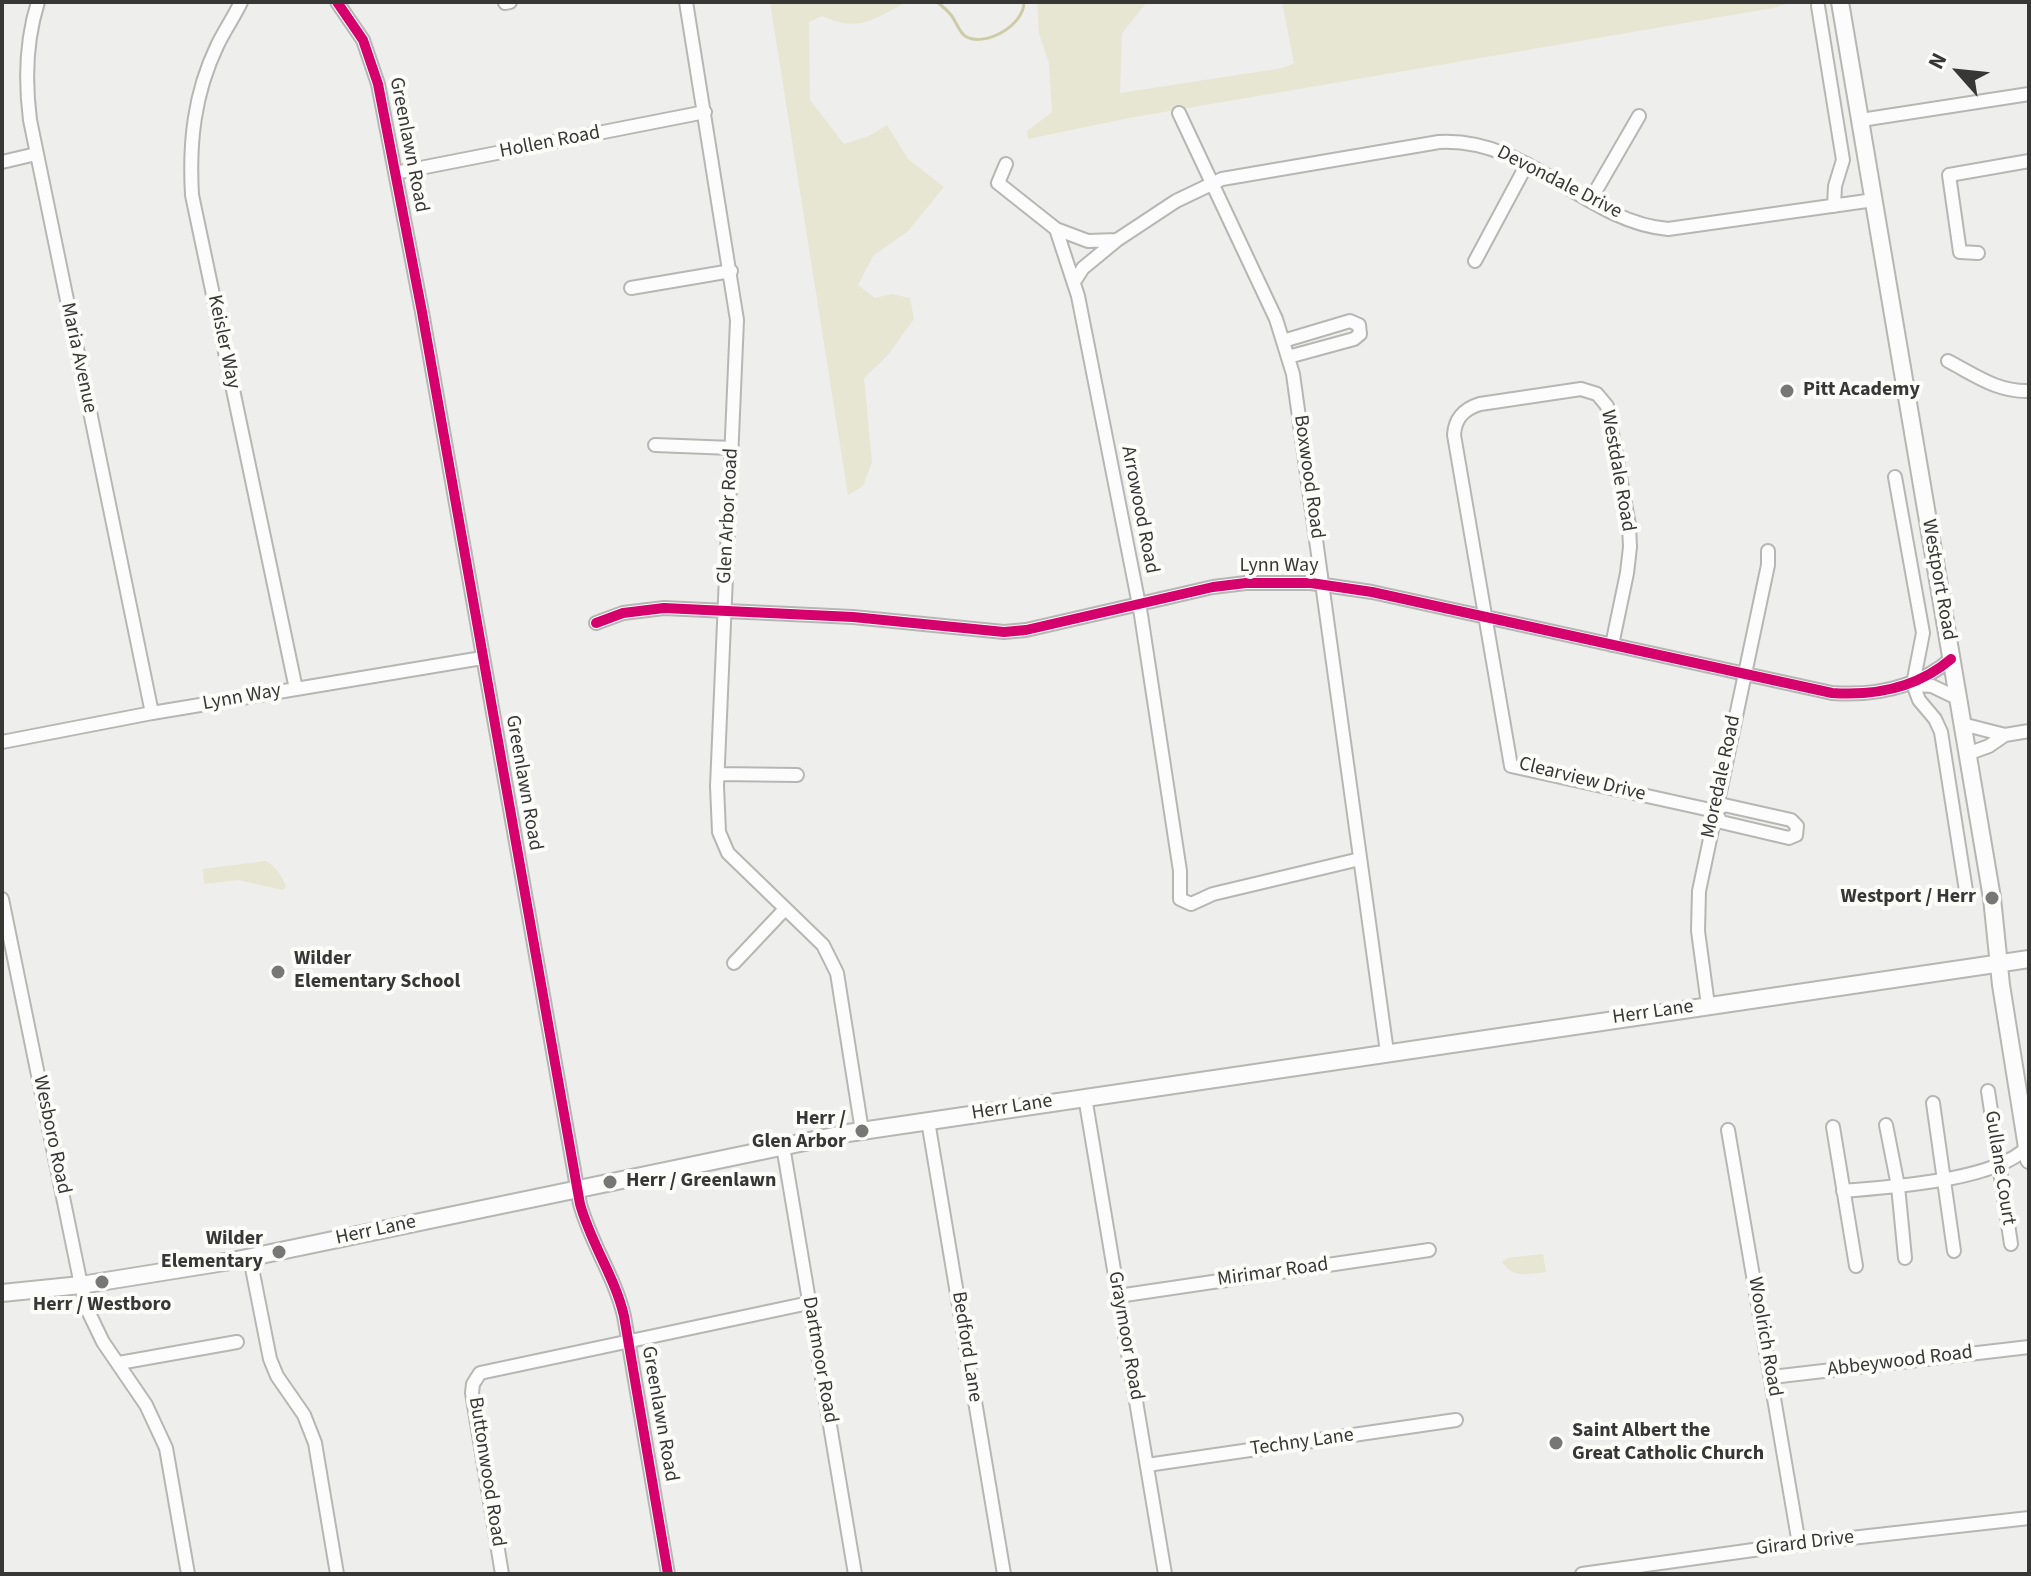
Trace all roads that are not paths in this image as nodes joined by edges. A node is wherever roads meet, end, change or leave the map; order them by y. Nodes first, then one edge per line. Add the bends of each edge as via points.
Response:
1 (38, 2) edge
2 (241, 2) edge
3 (337, 2) edge
4 (686, 2) edge
5 (1840, 2) edge
6 (1818, 6) dead end
7 (2029, 94) edge
8 (705, 112) junction
9 (1179, 113) dead end
10 (1639, 116) dead end
11 (1861, 120) junction
12 (36, 154) junction
13 (2029, 161) edge
14 (2, 162) edge
15 (1006, 164) dead end
16 (1527, 164) junction
17 (395, 173) junction
18 (1212, 182) junction
19 (1591, 199) junction
20 (1874, 200) junction
21 (1834, 206) junction
22 (1056, 229) junction
23 (1117, 240) junction
24 (1978, 253) dead end
25 (1475, 261) dead end
26 (731, 271) junction
27 (1074, 282) junction
28 (631, 288) dead end
29 (1283, 341) junction
30 (1288, 357) junction
31 (1948, 361) dead end
32 (2029, 391) edge
33 (1459, 417) joint
34 (655, 445) dead end
35 (732, 448) junction
36 (1895, 477) dead end
37 (1768, 551) dead end
38 (1322, 584) junction
39 (1139, 604) junction
40 (725, 611) junction
41 (1485, 618) junction
42 (596, 623) dead end
43 (1612, 645) junction
44 (482, 658) junction
45 (1951, 659) junction
46 (1745, 674) junction
47 (1913, 684) junction
48 (296, 689) junction
49 (1957, 698) junction
50 (152, 713) junction
51 (1962, 724) junction
52 (2029, 731) edge
53 (2005, 735) junction
54 (2, 742) edge
55 (1967, 754) junction
56 (718, 774) junction
57 (797, 775) dead end
58 (1715, 811) junction
59 (1360, 859) junction
60 (1967, 897) dead end
61 (2, 899) edge
62 (785, 909) junction
63 (2029, 959) edge
64 (1999, 962) junction
65 (734, 963) dead end
66 (1708, 1005) junction
67 (1387, 1052) junction
68 (1988, 1091) dead end
69 (1085, 1097) junction
70 (1933, 1103) dead end
71 (928, 1121) junction
72 (1886, 1125) dead end
73 (1833, 1127) dead end
74 (1728, 1130) dead end
75 (862, 1131) junction
76 (783, 1146) junction
77 (2028, 1154) edge
78 (1998, 1166) junction
79 (1943, 1179) junction
80 (1898, 1186) junction
81 (578, 1188) junction
82 (1843, 1191) junction
83 (2011, 1244) dead end
84 (1429, 1250) dead end
85 (1954, 1251) dead end
86 (250, 1258) junction
87 (1905, 1258) dead end
88 (1856, 1266) dead end
89 (81, 1285) junction
90 (2, 1293) edge
91 (1118, 1296) junction
92 (809, 1303) junction
93 (628, 1340) junction
94 (237, 1342) dead end
95 (2029, 1347) edge
96 (119, 1363) junction
97 (1772, 1377) junction
98 (1456, 1420) dead end
99 (1147, 1465) junction
100 (2029, 1518) edge
101 (1799, 1544) junction
102 (188, 1574) edge
103 (337, 1574) edge
104 (502, 1574) edge
105 (668, 1574) edge
106 (855, 1574) edge
107 (1004, 1574) edge
108 (1165, 1574) edge
109 (1582, 1574) edge

1 - 12 street, Maria Avenue via 27,71
2 - 48 street, Keisler Way via 207,67 198,98 192,130 192,195
3 - 17 street, Greenlawn Road via 373,63
4 - 8 street, Glen Arbor Road
5 - 11 main road, Westport Road
6 - 21 street via 1843,160
7 - 11 street
8 - 17 street, Hollen Road
8 - 26 street, Glen Arbor Road
9 - 18 street, Boxwood Road
10 - 19 street
11 - 20 main road, Westport Road
12 - 14 street
12 - 50 street, Maria Avenue
13 - 24 street via 1949,175 1960,252
15 - 22 street via 1000,187
16 - 18 street, Devondale Drive via 1481,144 1439,142
16 - 19 street, Devondale Drive
16 - 25 street
17 - 44 street, Greenlawn Road
18 - 23 street, Devondale Drive
18 - 29 street, Boxwood Road
19 - 21 street, Devondale Drive via 1640,224 1668,229
20 - 21 street, Devondale Drive
20 - 45 main road, Westport Road
22 - 23 street via 1088,241
22 - 27 street, Arrowood Road
23 - 27 street, Devondale Drive
26 - 28 street
26 - 35 street, Glen Arbor Road via 737,320
27 - 39 street, Arrowood Road
29 - 30 street, Boxwood Road
29 - 30 street via 1350,321 1361,329 1354,339
30 - 38 street, Boxwood Road
31 - 32 street via 1996,387
33 - 41 street, Clearview Drive via 1454,435
33 - 43 street, Westdale Road via 1480,404 1581,389 1603,399 1629,536
34 - 35 street
35 - 40 street, Glen Arbor Road
36 - 47 street via 1923,633
37 - 46 street, Moredale Road
38 - 39 street, Lynn Way via 1246,583
38 - 41 street, Lynn Way
38 - 59 street, Boxwood Road
39 - 40 street, Lynn Way via 1004,632
39 - 59 street, Arrowood Road via 1180,899 1191,904 1213,894
40 - 42 street, Lynn Way via 644,609
40 - 56 street, Glen Arbor Road
41 - 43 street, Lynn Way
41 - 58 street, Clearview Drive via 1511,766
43 - 46 street, Lynn Way
44 - 48 street, Lynn Way
44 - 81 street, Greenlawn Road
45 - 47 street, Lynn Way
45 - 49 main road, Westport Road
46 - 47 street, Lynn Way via 1832,693
46 - 58 street, Moredale Road
47 - 49 street, Lynn Way
47 - 60 street via 1941,732
48 - 50 street, Lynn Way
49 - 51 main road, Westport Road
50 - 54 street, Lynn Way
51 - 53 street
51 - 55 main road, Westport Road
52 - 53 street
53 - 55 street
55 - 64 main road, Westport Road
56 - 57 street
56 - 62 street, Glen Arbor Road via 716,816 724,846
58 - 58 street via 1724,805 1791,820 1798,831 1789,838 1762,832 1721,822
58 - 66 street, Moredale Road via 1698,907
59 - 67 street, Boxwood Road
61 - 89 street, Wesboro Road
62 - 65 street
62 - 75 street, Glen Arbor Road via 823,945 834,965
63 - 64 main road, Herr Lane
64 - 66 main road, Herr Lane
64 - 77 main road, Westport Road
66 - 67 main road, Herr Lane
67 - 69 main road, Herr Lane
68 - 78 street, Gullane Court
69 - 71 main road, Herr Lane
69 - 91 street, Graymoor Road
70 - 79 street
71 - 75 main road, Herr Lane
71 - 107 street, Bedford Lane
72 - 80 street
73 - 82 street
74 - 97 street, Woolrich Road
75 - 76 main road, Herr Lane
76 - 81 main road, Herr Lane
76 - 92 street, Dartmoor Road
77 - 78 street
78 - 79 street
78 - 83 street, Gullane Court
79 - 80 street
79 - 85 street
80 - 82 street
80 - 87 street
81 - 86 main road, Herr Lane
81 - 93 street, Greenlawn Road via 586,1227 621,1302
82 - 88 street
84 - 91 street, Mirimar Road
86 - 89 main road, Herr Lane
86 - 103 street via 270,1359 315,1443
89 - 90 main road, Herr Lane
89 - 96 street, Wesboro Road via 96,1328
91 - 99 street, Graymoor Road
92 - 93 street, Buttonwood Road
92 - 106 street, Dartmoor Road
93 - 104 street, Buttonwood Road via 486,1370 476,1377 472,1393
93 - 105 street, Greenlawn Road
94 - 96 street
95 - 97 street, Abbeywood Road
96 - 102 street, Wesboro Road via 166,1448
97 - 101 street, Woolrich Road
98 - 99 street, Techny Lane
99 - 108 street, Graymoor Road
100 - 101 street, Girard Drive
101 - 109 street, Girard Drive

